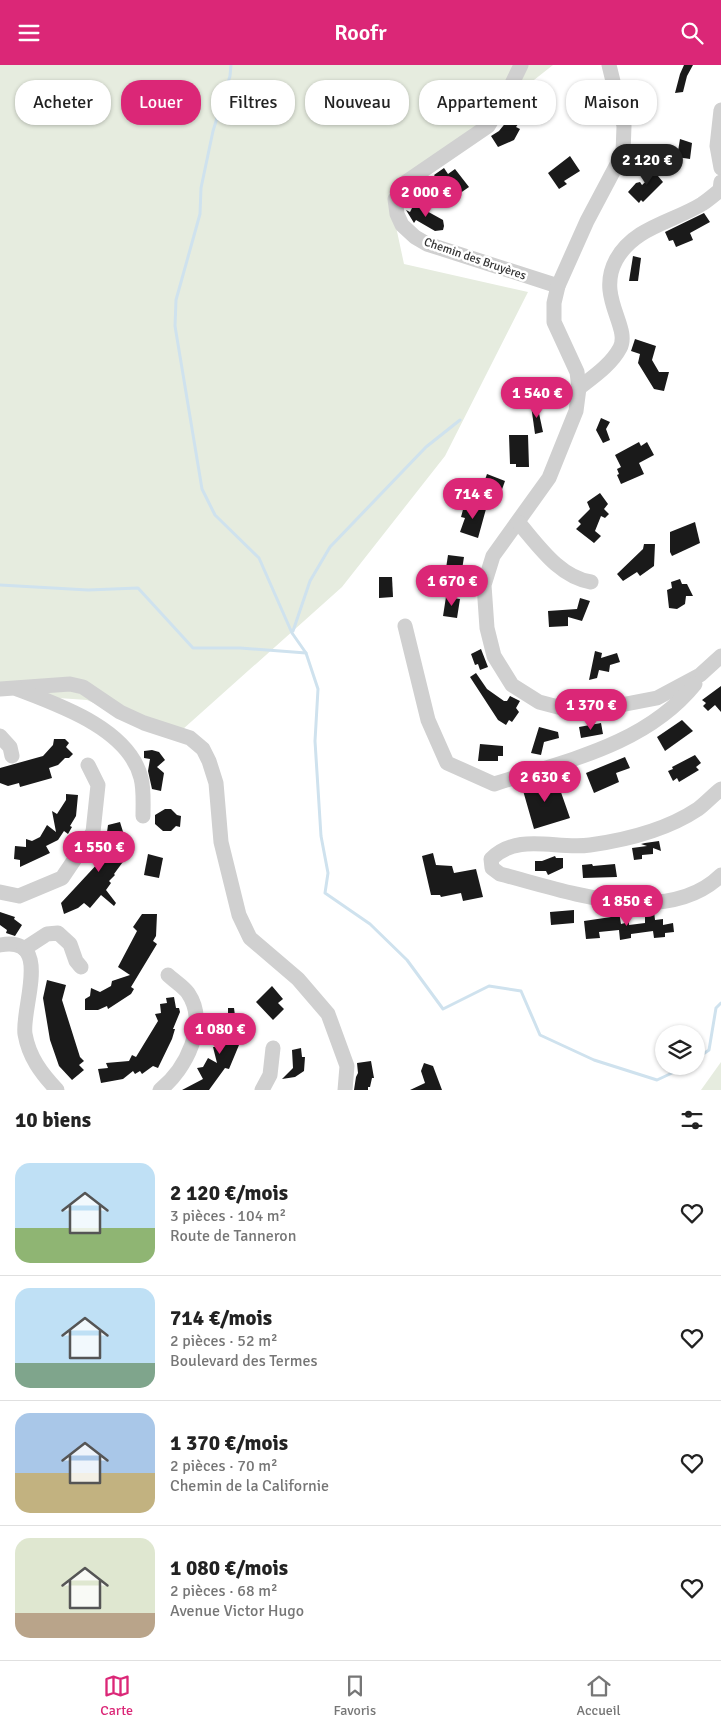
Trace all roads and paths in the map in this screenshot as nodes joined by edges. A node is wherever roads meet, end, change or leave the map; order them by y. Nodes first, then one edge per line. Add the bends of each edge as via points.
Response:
1 (521, 65) edge
2 (609, 65) edge
3 (721, 110) edge
4 (721, 168) edge
5 (721, 182) edge
6 (558, 286) junction
7 (579, 388) junction
8 (518, 522) junction
9 (590, 582) dead end
10 (405, 626) dead end
11 (721, 656) edge
12 (700, 675) junction
13 (16, 688) junction
14 (0, 689) edge
15 (0, 736) edge
16 (12, 756) dead end
17 (88, 765) dead end
18 (721, 789) edge
19 (143, 816) dead end
20 (721, 875) edge
21 (0, 892) edge
22 (0, 945) edge
23 (24, 949) junction
24 (81, 967) dead end
25 (168, 975) dead end
26 (273, 1049) dead end
27 (56, 1090) edge
28 (160, 1090) edge
29 (262, 1090) edge
30 (345, 1090) edge

1 - 6 street, Chemin des Bruyères via 488,126 406,182 395,199 397,214 402,225 427,244
2 - 6 street via 624,126 623,153
3 - 4 street via 717,146
5 - 7 street via 720,190 701,205 637,235 616,259 608,283 610,300 621,328 621,347
6 - 7 street via 554,322 577,372
7 - 8 street via 576,411 549,478
8 - 9 street via 566,573
8 - 12 street via 493,556 487,572 484,598 494,656 516,689 539,702 558,707 600,709 657,698
10 - 12 street via 428,720 447,763 494,783 604,749 668,712 695,685
11 - 12 street
13 - 14 street
13 - 19 street via 78,712 128,749 141,778
13 - 30 street via 70,684 83,687 120,712 190,738 203,749 216,783 221,842 239,915 250,938 298,979 328,1014 346,1066
15 - 16 street via 10,747
17 - 21 street via 98,785 93,832 62,878 19,896
18 - 20 street via 698,809 641,834 587,845 543,843 513,846 491,859 492,868 500,874 588,898 636,904 691,894
22 - 23 street
23 - 24 street via 47,935 58,933 70,944
23 - 27 street via 32,960 25,1013 28,1047 38,1069
25 - 28 street via 187,991 194,1005 195,1035 180,1069
26 - 29 street via 270,1075

